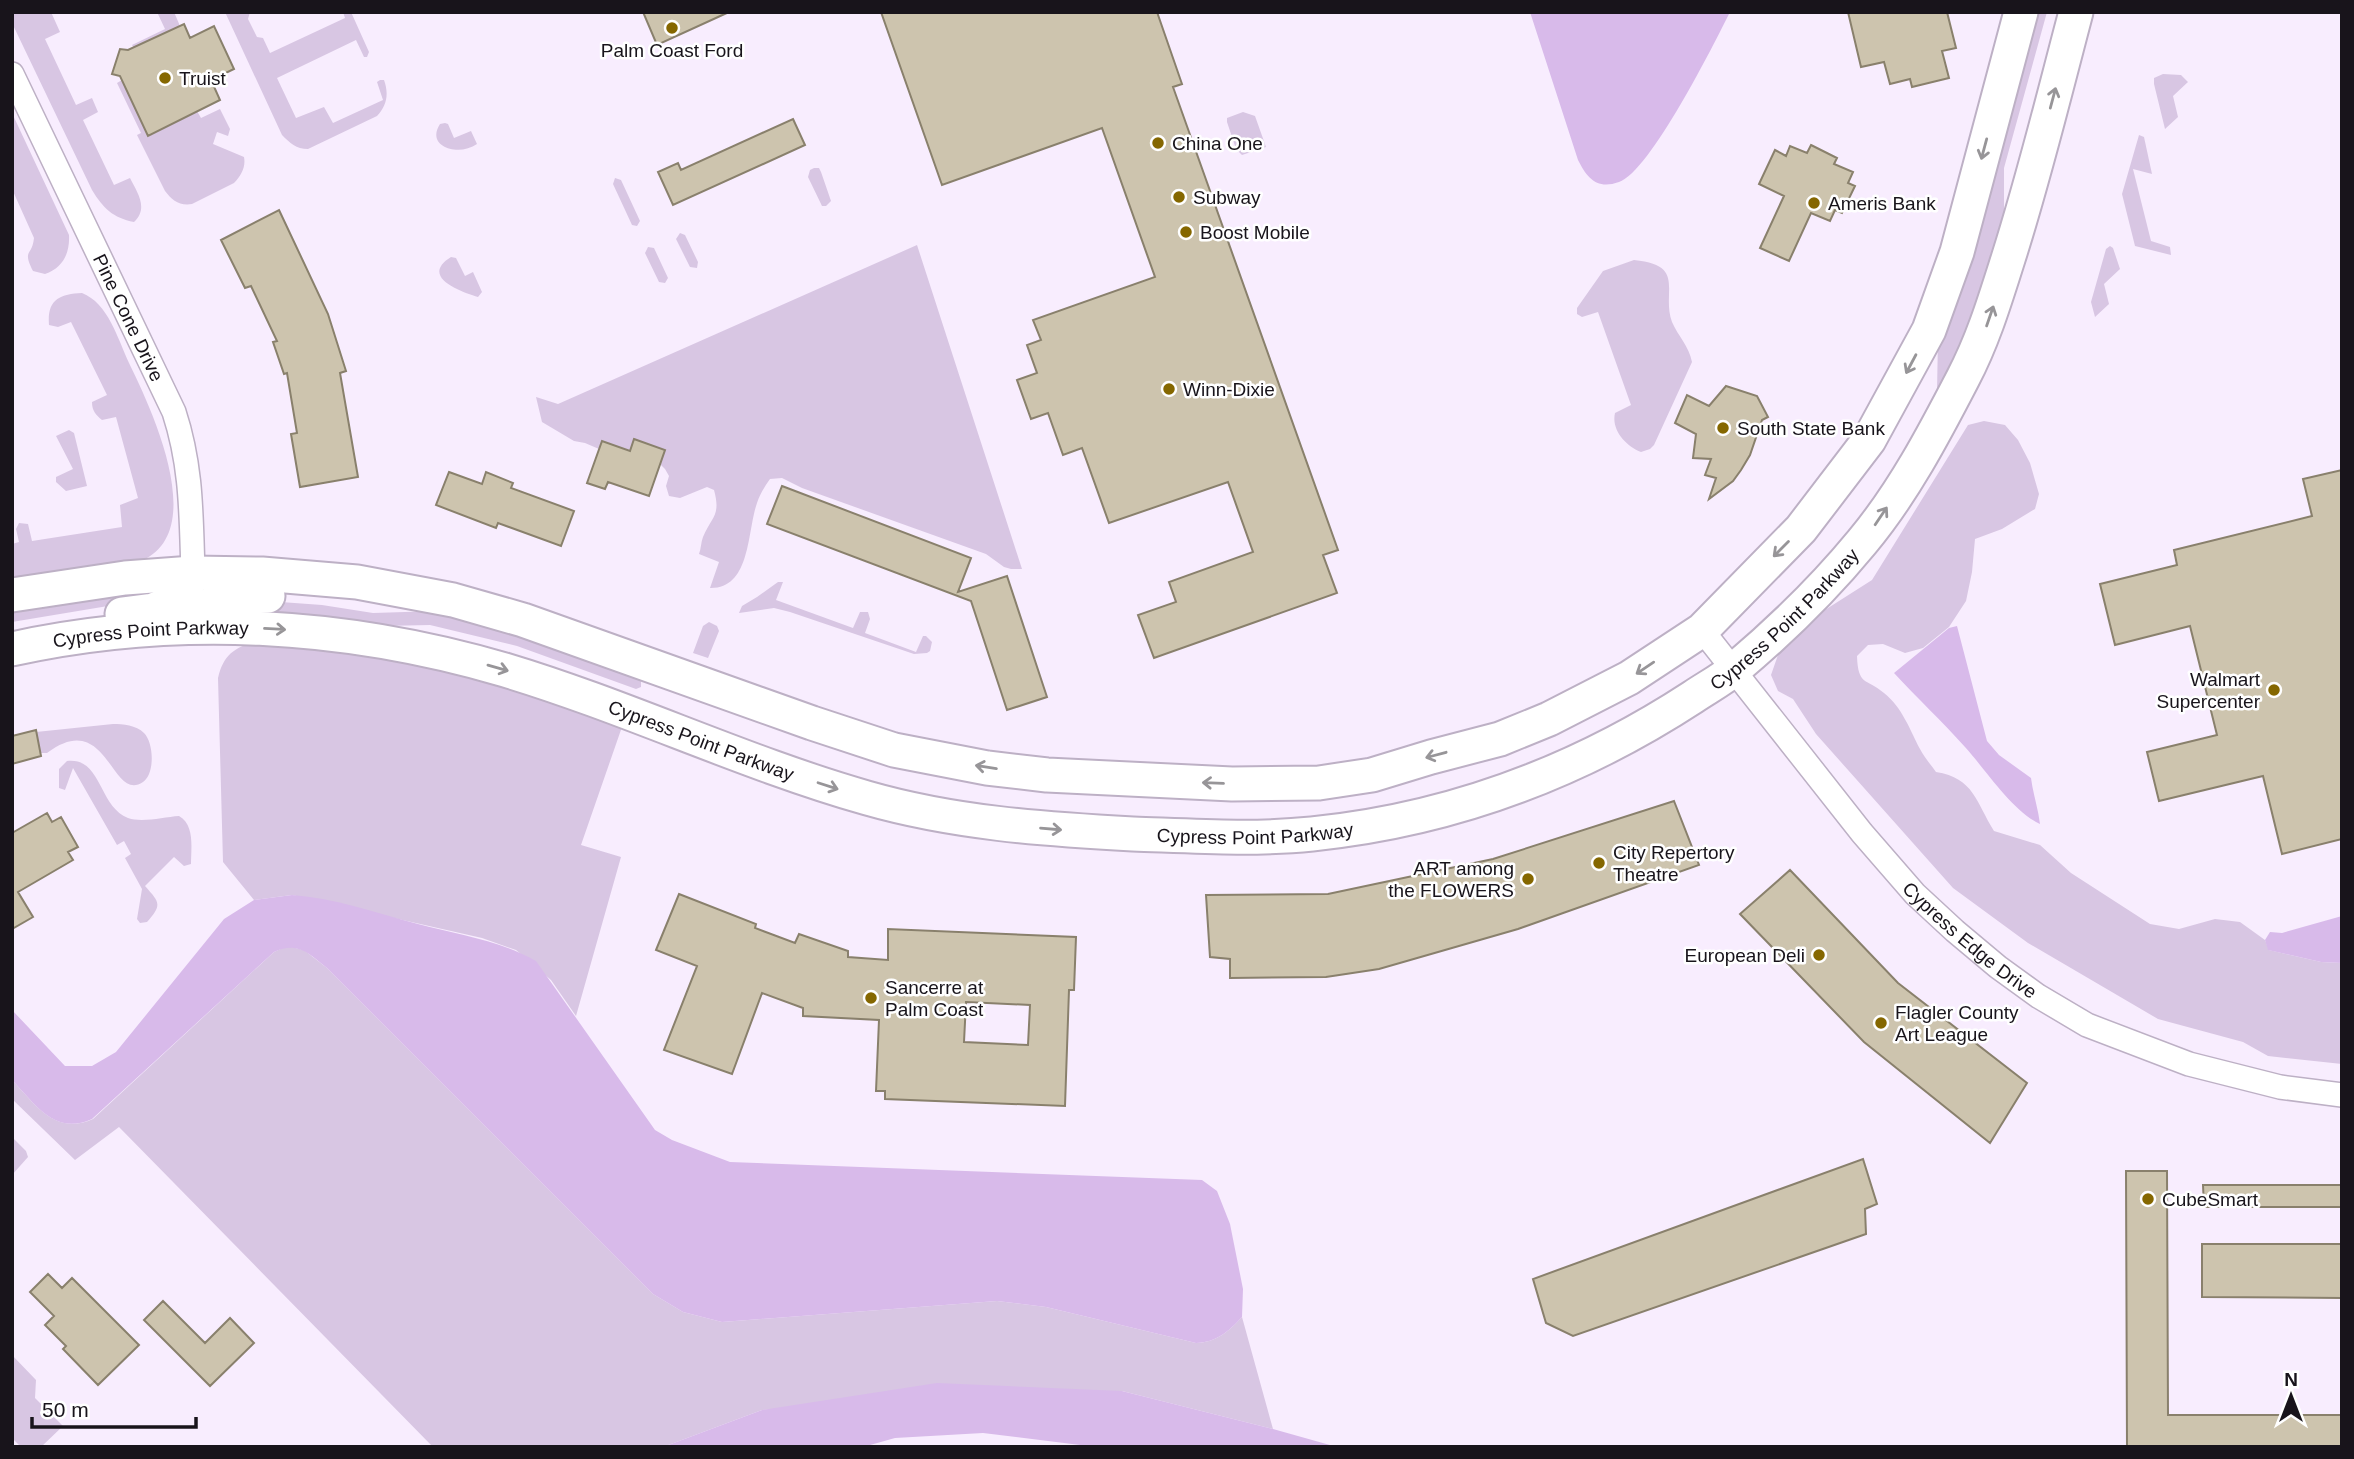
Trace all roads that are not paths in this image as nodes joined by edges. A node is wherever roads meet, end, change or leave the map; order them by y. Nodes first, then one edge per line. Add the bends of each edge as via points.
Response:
1 (2021, 12) edge
2 (2076, 12) edge
3 (12, 74) edge
4 (193, 573) junction
5 (415, 593) junction
6 (12, 595) edge
7 (191, 628) junction
8 (1702, 630) junction
9 (12, 633) edge
10 (12, 649) edge
11 (1733, 671) junction
12 (2342, 1095) edge

1 -> 8 street via 1957,252 1929,330 1869,440 1833,489 1801,529
11 -> 2 street, Cypress Point Parkway via 1796,613 1866,537 1910,473 1965,376 1986,328 2022,217
3 - 4 street, Pine Cone Drive via 174,412 190,483
4 - 5 street via 357,582
4 - 6 street via 112,579
4 - 9 street via 180,599 153,610
5 - 7 street via 365,606 228,595 203,609
8 -> 5 street via 1629,678 1500,739 1372,775 1318,783 1232,784 1047,775 894,750 523,620
7 - 10 street, Cypress Point Parkway via 116,632
7 -> 11 street, Cypress Point Parkway via 313,632 441,652 571,692 801,777 917,811 1015,826 1205,836 1309,834 1454,808 1532,782 1602,751
8 - 11 street, Cypress Edge Drive
11 - 12 street, Cypress Edge Drive via 1915,894 2038,996 2087,1025 2189,1064 2280,1087

